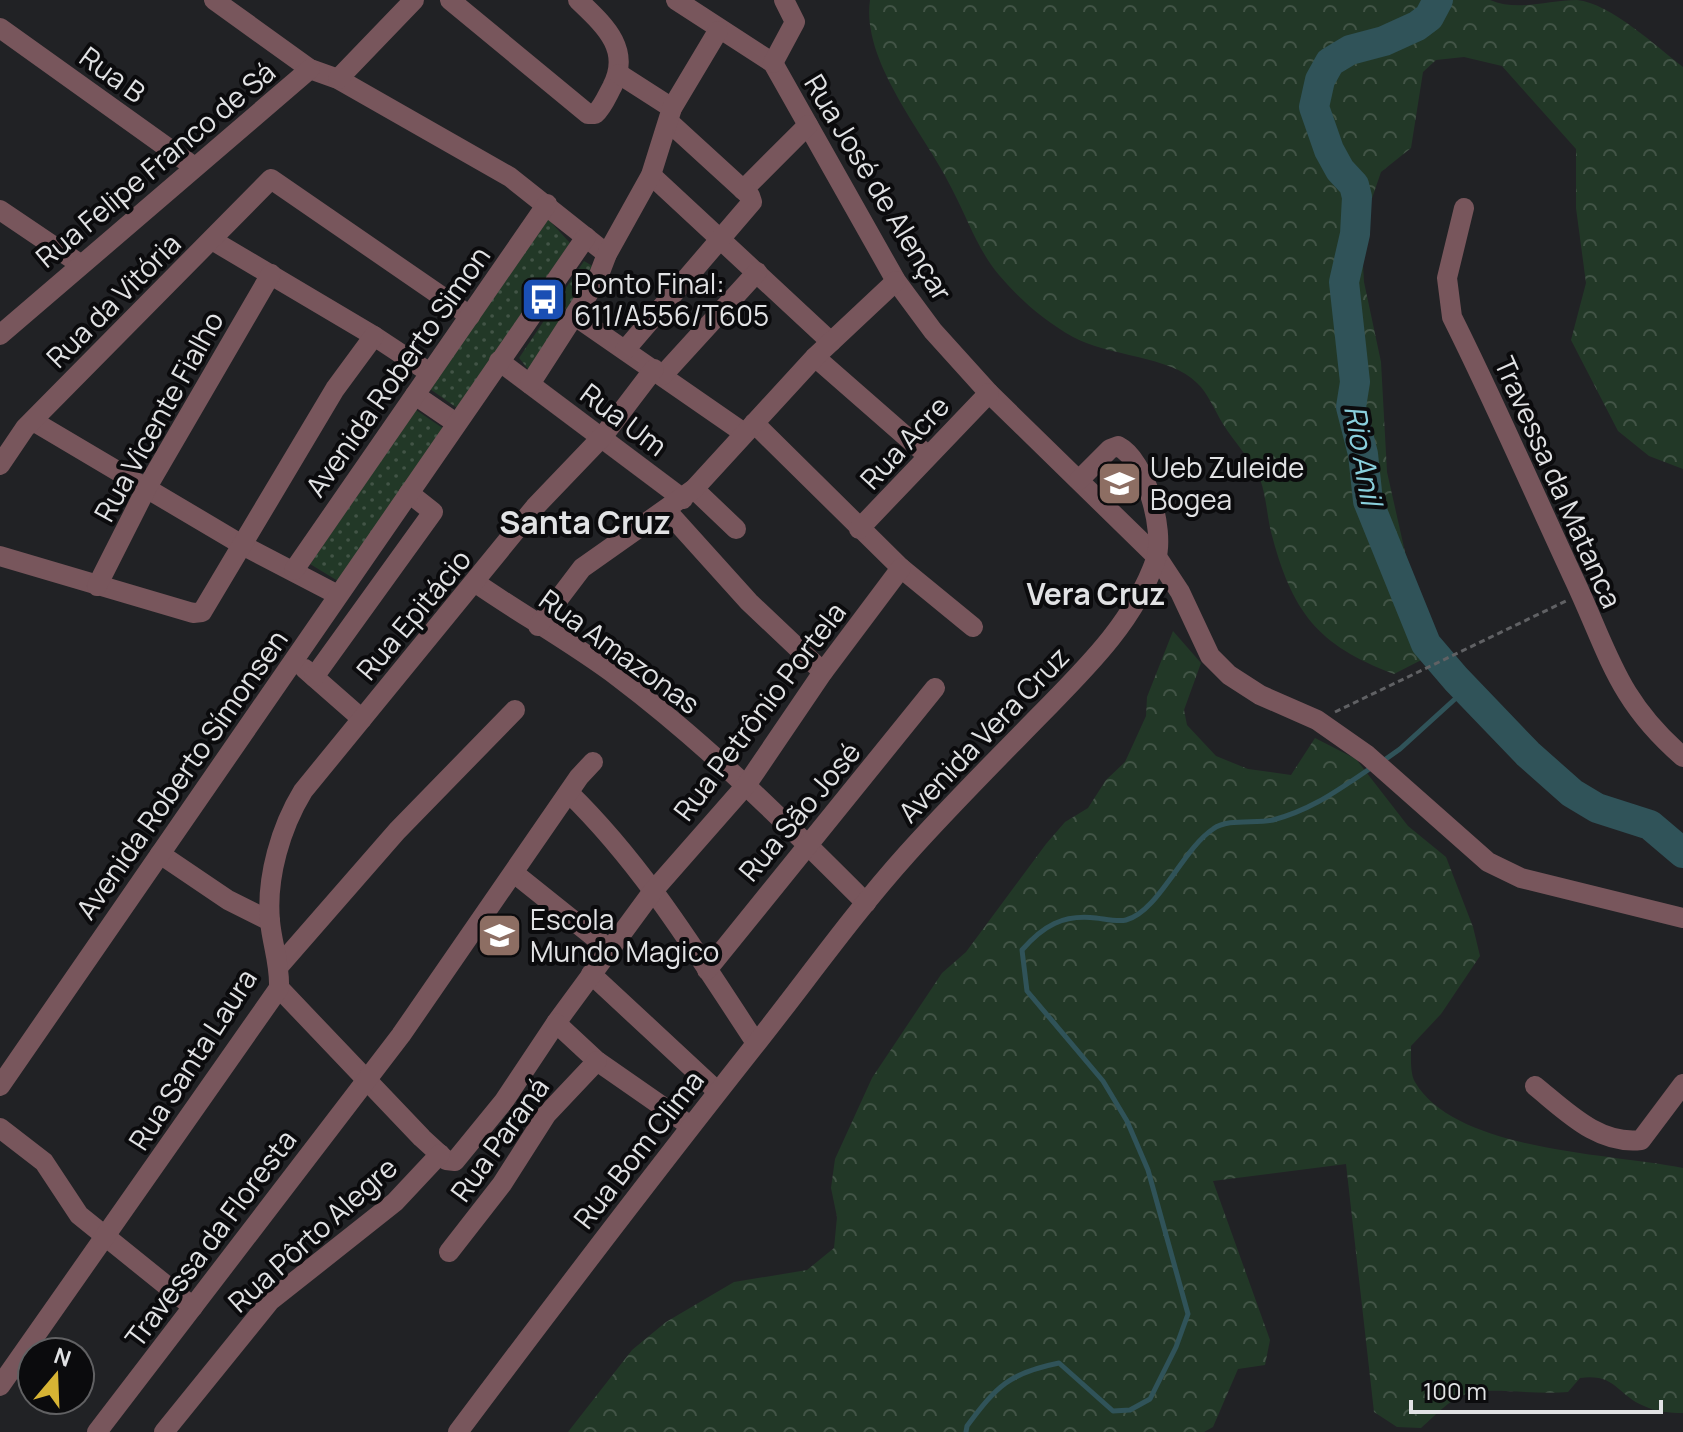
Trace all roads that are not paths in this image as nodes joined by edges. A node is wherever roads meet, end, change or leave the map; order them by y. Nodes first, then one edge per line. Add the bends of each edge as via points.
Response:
1 (214, 0) edge
2 (414, 0) edge
3 (450, 0) edge
4 (578, 0) edge
5 (676, 0) edge
6 (784, 0) edge
7 (0, 28) edge
8 (718, 31) junction
9 (773, 63) junction
10 (310, 69) junction
11 (619, 74) junction
12 (338, 79) junction
13 (670, 115) junction
14 (808, 125) junction
15 (193, 166) junction
16 (651, 175) junction
17 (743, 190) junction
18 (547, 204) junction
19 (1464, 208) dead end
20 (0, 210) edge
21 (586, 237) junction
22 (722, 238) junction
23 (212, 240) junction
24 (607, 254) junction
25 (80, 264) junction
26 (757, 272) junction
27 (271, 274) junction
28 (896, 281) junction
29 (470, 316) junction
30 (575, 316) junction
31 (0, 335) edge
32 (374, 336) junction
33 (831, 342) junction
34 (625, 350) junction
35 (815, 357) junction
36 (499, 361) junction
37 (658, 372) junction
38 (430, 373) junction
39 (530, 384) junction
40 (989, 393) junction
41 (415, 395) junction
42 (33, 421) junction
43 (456, 423) junction
44 (749, 428) junction
45 (603, 436) junction
46 (927, 455) junction
47 (0, 464) edge
48 (1079, 480) junction
49 (146, 489) junction
50 (409, 493) junction
51 (681, 500) junction
52 (736, 529) dead end
53 (859, 529) junction
54 (244, 546) junction
55 (0, 556) edge
56 (1157, 557) junction
57 (360, 563) junction
58 (294, 570) junction
59 (907, 573) junction
60 (384, 580) junction
61 (476, 583) junction
62 (97, 586) junction
63 (338, 595) junction
64 (538, 626) junction
65 (973, 627) dead end
66 (294, 659) junction
67 (823, 672) junction
68 (314, 677) junction
69 (935, 688) dead end
70 (515, 710) dead end
71 (362, 719) junction
72 (1683, 757) edge
73 (593, 762) dead end
74 (747, 784) junction
75 (569, 793) junction
76 (809, 846) junction
77 (160, 854) junction
78 (514, 873) junction
79 (653, 891) junction
80 (866, 903) junction
81 (1683, 918) edge
82 (270, 921) junction
83 (609, 949) junction
84 (280, 965) junction
85 (707, 970) junction
86 (591, 974) junction
87 (279, 988) junction
88 (556, 1023) junction
89 (756, 1043) junction
90 (597, 1061) junction
91 (366, 1077) junction
92 (1683, 1084) edge
93 (0, 1086) edge
94 (1535, 1086) dead end
95 (717, 1091) junction
96 (689, 1125) junction
97 (0, 1128) edge
98 (450, 1156) junction
99 (106, 1238) junction
100 (449, 1252) dead end
101 (193, 1307) junction
102 (0, 1386) edge
103 (97, 1432) edge
104 (164, 1432) edge
105 (458, 1432) edge

1 - 10 street
2 - 12 street
3 - 11 street via 588,114 598,113
4 - 11 street via 612,37 621,55
5 - 8 street, Rua José de Alençar
6 - 9 street via 795,22
7 - 15 street, Rua B
8 - 9 street, Rua José de Alençar
8 - 13 street
9 - 14 street, Rua José de Alençar
10 - 12 street
10 - 15 street, Rua Felipe Franco de Sá
11 - 13 street
12 - 18 street via 472,154
13 - 16 street
13 - 17 street
14 - 17 street
14 - 28 street, Rua José de Alençar
15 - 25 street, Rua Felipe Franco de Sá
16 - 22 street
16 - 24 street
17 - 22 street via 751,205
18 - 21 street
18 - 29 street, Avenida Roberto Simon
19 - 72 street, Travessa da Matanca via 1447,278 1452,317 1618,682 1639,715
20 - 25 street
21 - 24 street
21 - 36 street, Avenida Roberto Símonsen
22 - 26 street
22 - 34 street
23 - 27 street
23 - 29 street, Rua da Vitória via 271,179
23 - 42 street, Rua da Vitória
24 - 30 street
25 - 31 street, Rua Felipe Franco de Sá
26 - 33 street
26 - 37 street, Rua Epitácio
27 - 32 street
27 - 49 street, Rua Vicente Fialho
28 - 33 street
28 - 40 street, Rua José de Alençar
29 - 38 street, Avenida Roberto Simon
30 - 34 street
30 - 39 street
32 - 38 street
32 - 54 street via 310,429
33 - 35 street
34 - 37 street
35 - 44 street
35 - 46 street
36 - 39 street
36 - 43 street, Avenida Roberto Símonsen
37 - 44 street
37 - 45 street, Rua Epitácio
38 - 41 street, Avenida Roberto Simon
39 - 45 street, Rua Um
40 - 46 street, Rua Acre
40 - 48 street, Rua José de Alençar
41 - 43 street
41 - 58 street, Avenida Roberto Simon
42 - 47 street, Rua da Vitória
42 - 49 street
43 - 50 street, Avenida Roberto Símonsen
44 - 51 street
44 - 53 street
45 - 51 street, Rua Um
45 - 61 street, Rua Epitácio via 535,507
46 - 53 street, Rua Acre
48 - 56 street, Rua José de Alençar
48 - 56 street via 1110,449 1124,449 1148,486
49 - 54 street
49 - 62 street, Rua Vicente Fialho
50 - 57 street, Avenida Roberto Símonsen
50 - 60 street, Avenida Roberto Símonsen via 433,512
51 - 52 street, Rua Um
51 - 64 street via 582,568
51 - 67 street via 749,602
53 - 59 street
54 - 58 street
54 - 62 street via 202,612
55 - 62 street
56 - 80 street, Avenida Vera Cruz via 1108,643
56 - 81 street, Rua José de Alençar via 1210,656 1229,675 1317,720 1367,755 1488,862 1521,878
57 - 60 street
57 - 63 street, Avenida Roberto Símonsen
58 - 63 street
59 - 65 street
59 - 67 street, Rua Petrônio Portela
60 - 68 street, Avenida Roberto Símonsen
61 - 64 street, Rua Amazonas
61 - 71 street, Rua Epitácio
63 - 66 street, Avenida Roberto Símonsen
64 - 74 street, Rua Amazonas via 616,676
66 - 68 street
66 - 77 street, Avenida Roberto Símonsen
67 - 74 street, Rua Petrônio Portela
68 - 71 street
69 - 76 street, Rua São José
70 - 84 street, Rua Santa Laura via 397,831
71 - 82 street, Rua Epitácio via 288,815 279,842
73 - 75 street, Travessa da Floresta
74 - 76 street, Rua Amazonas
74 - 79 street, Rua Petrônio Portela
75 - 78 street, Travessa da Floresta
75 - 79 street
76 - 80 street, Rua Amazonas
76 - 85 street, Rua São José
77 - 82 street
77 - 93 street, Avenida Roberto Símonsen
78 - 83 street
78 - 91 street, Travessa da Floresta
79 - 83 street, Rua Petrônio Portela
79 - 85 street
80 - 89 street, Rua Bom Clima
82 - 84 street, Rua Epitácio
83 - 86 street, Rua Petrônio Portela
84 - 87 street, Rua Santa Laura
85 - 89 street
86 - 88 street, Rua Petrônio Portela
86 - 95 street
87 - 91 street
87 - 99 street, Rua Santa Laura
88 - 90 street
88 - 98 street, Rua Petrônio Portela via 504,1101
89 - 95 street, Rua Bom Clima
90 - 96 street
90 - 100 street, Rua Paraná via 546,1115
91 - 98 street
91 - 101 street, Travessa da Floresta
92 - 94 street via 1652,1128 1641,1140 1632,1141 1593,1132
95 - 96 street, Rua Bom Clima
96 - 105 street, Rua Bom Clima
97 - 99 street via 33,1150 79,1215
98 - 104 street, Rua Pôrto Alegre via 270,1301
99 - 101 street
99 - 102 street, Rua Santa Laura
101 - 103 street, Travessa da Floresta

